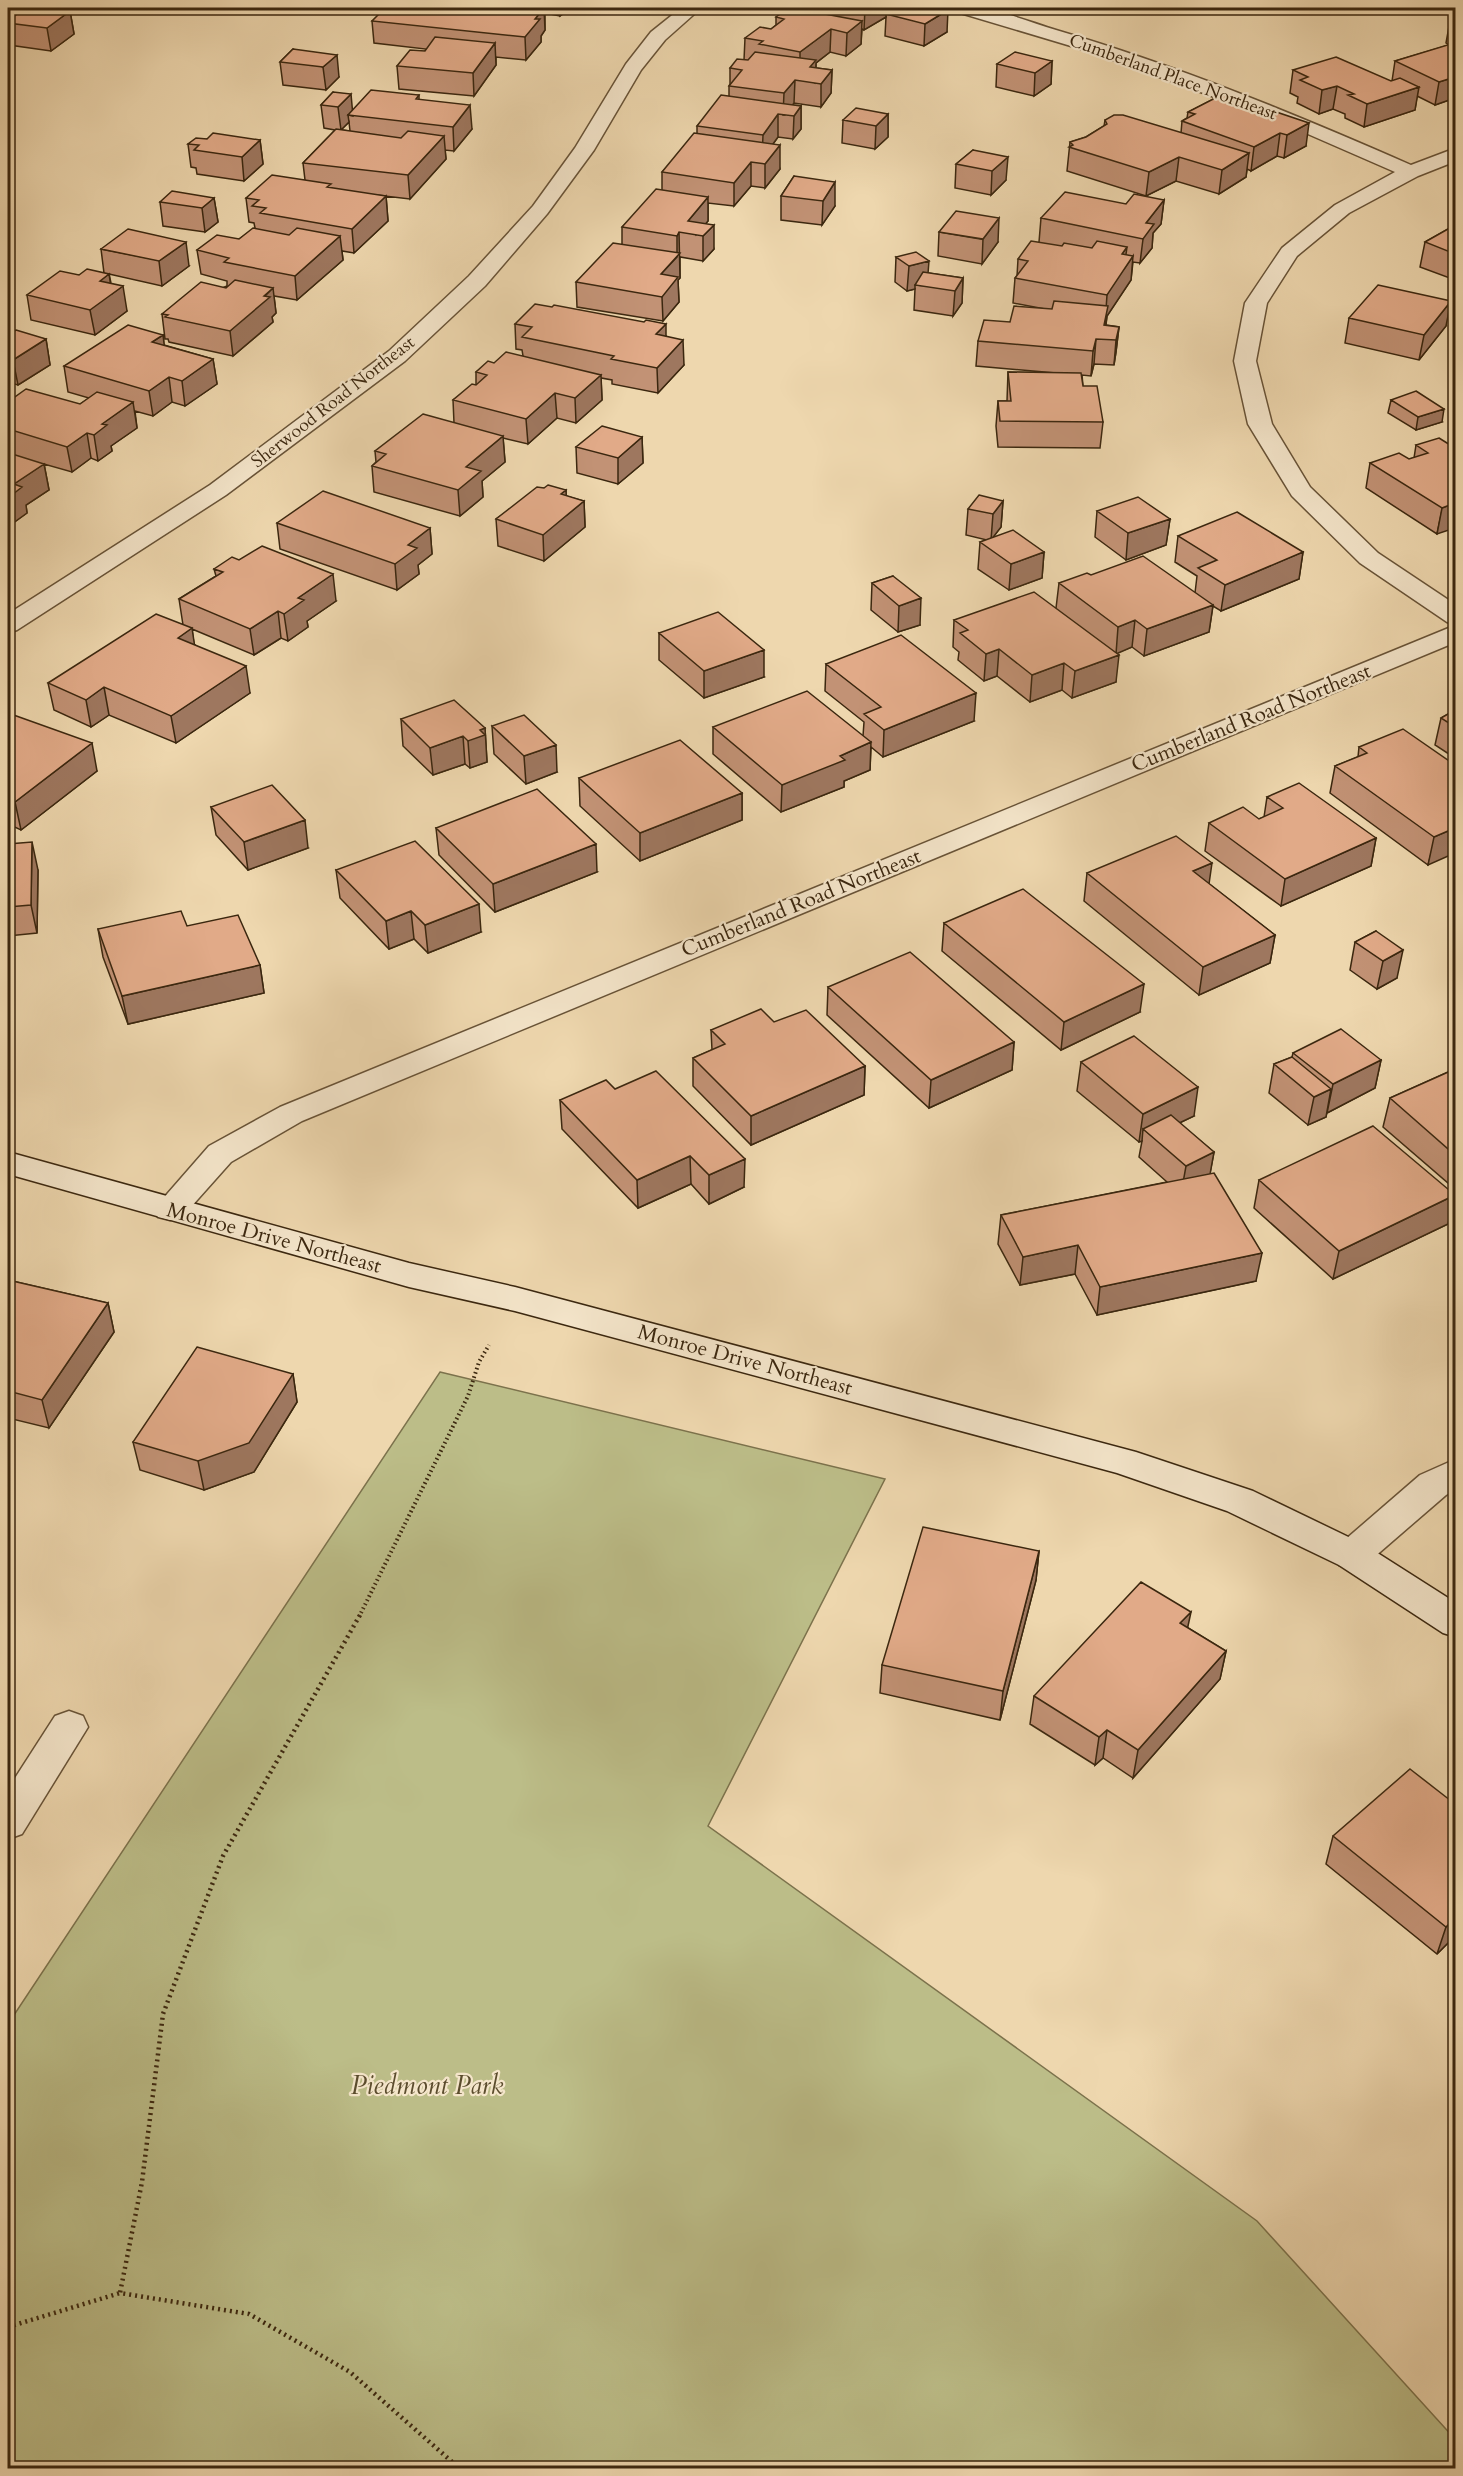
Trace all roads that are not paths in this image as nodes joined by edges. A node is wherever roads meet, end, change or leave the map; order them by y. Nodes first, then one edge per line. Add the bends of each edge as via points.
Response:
1 (692, 8) edge
2 (963, 8) edge
3 (1455, 154) edge
4 (1411, 172) junction
5 (1455, 617) edge
6 (8, 625) edge
7 (1455, 633) edge
8 (8, 1163) edge
9 (170, 1209) junction
10 (1455, 1472) edge
11 (1352, 1555) junction
12 (1455, 1622) edge
13 (69, 1727) dead end
14 (8, 1822) edge

1 - 6 street, Sherwood Road Northeast via 658,36 633,68 584,150 540,210 477,281 397,356 218,490
2 - 4 street, Cumberland Place Northeast via 1098,48 1276,113
3 - 4 street
4 - 5 street via 1342,209 1289,252 1256,303 1245,361 1260,424 1300,491 1369,558
7 - 9 street, Cumberland Road Northeast via 291,1114 220,1154
8 - 9 street, Monroe Drive Northeast
9 - 11 street, Monroe Drive Northeast via 1123,1461 1240,1501
10 - 11 street via 1433,1485
11 - 12 street, Monroe Drive Northeast
13 - 14 street

